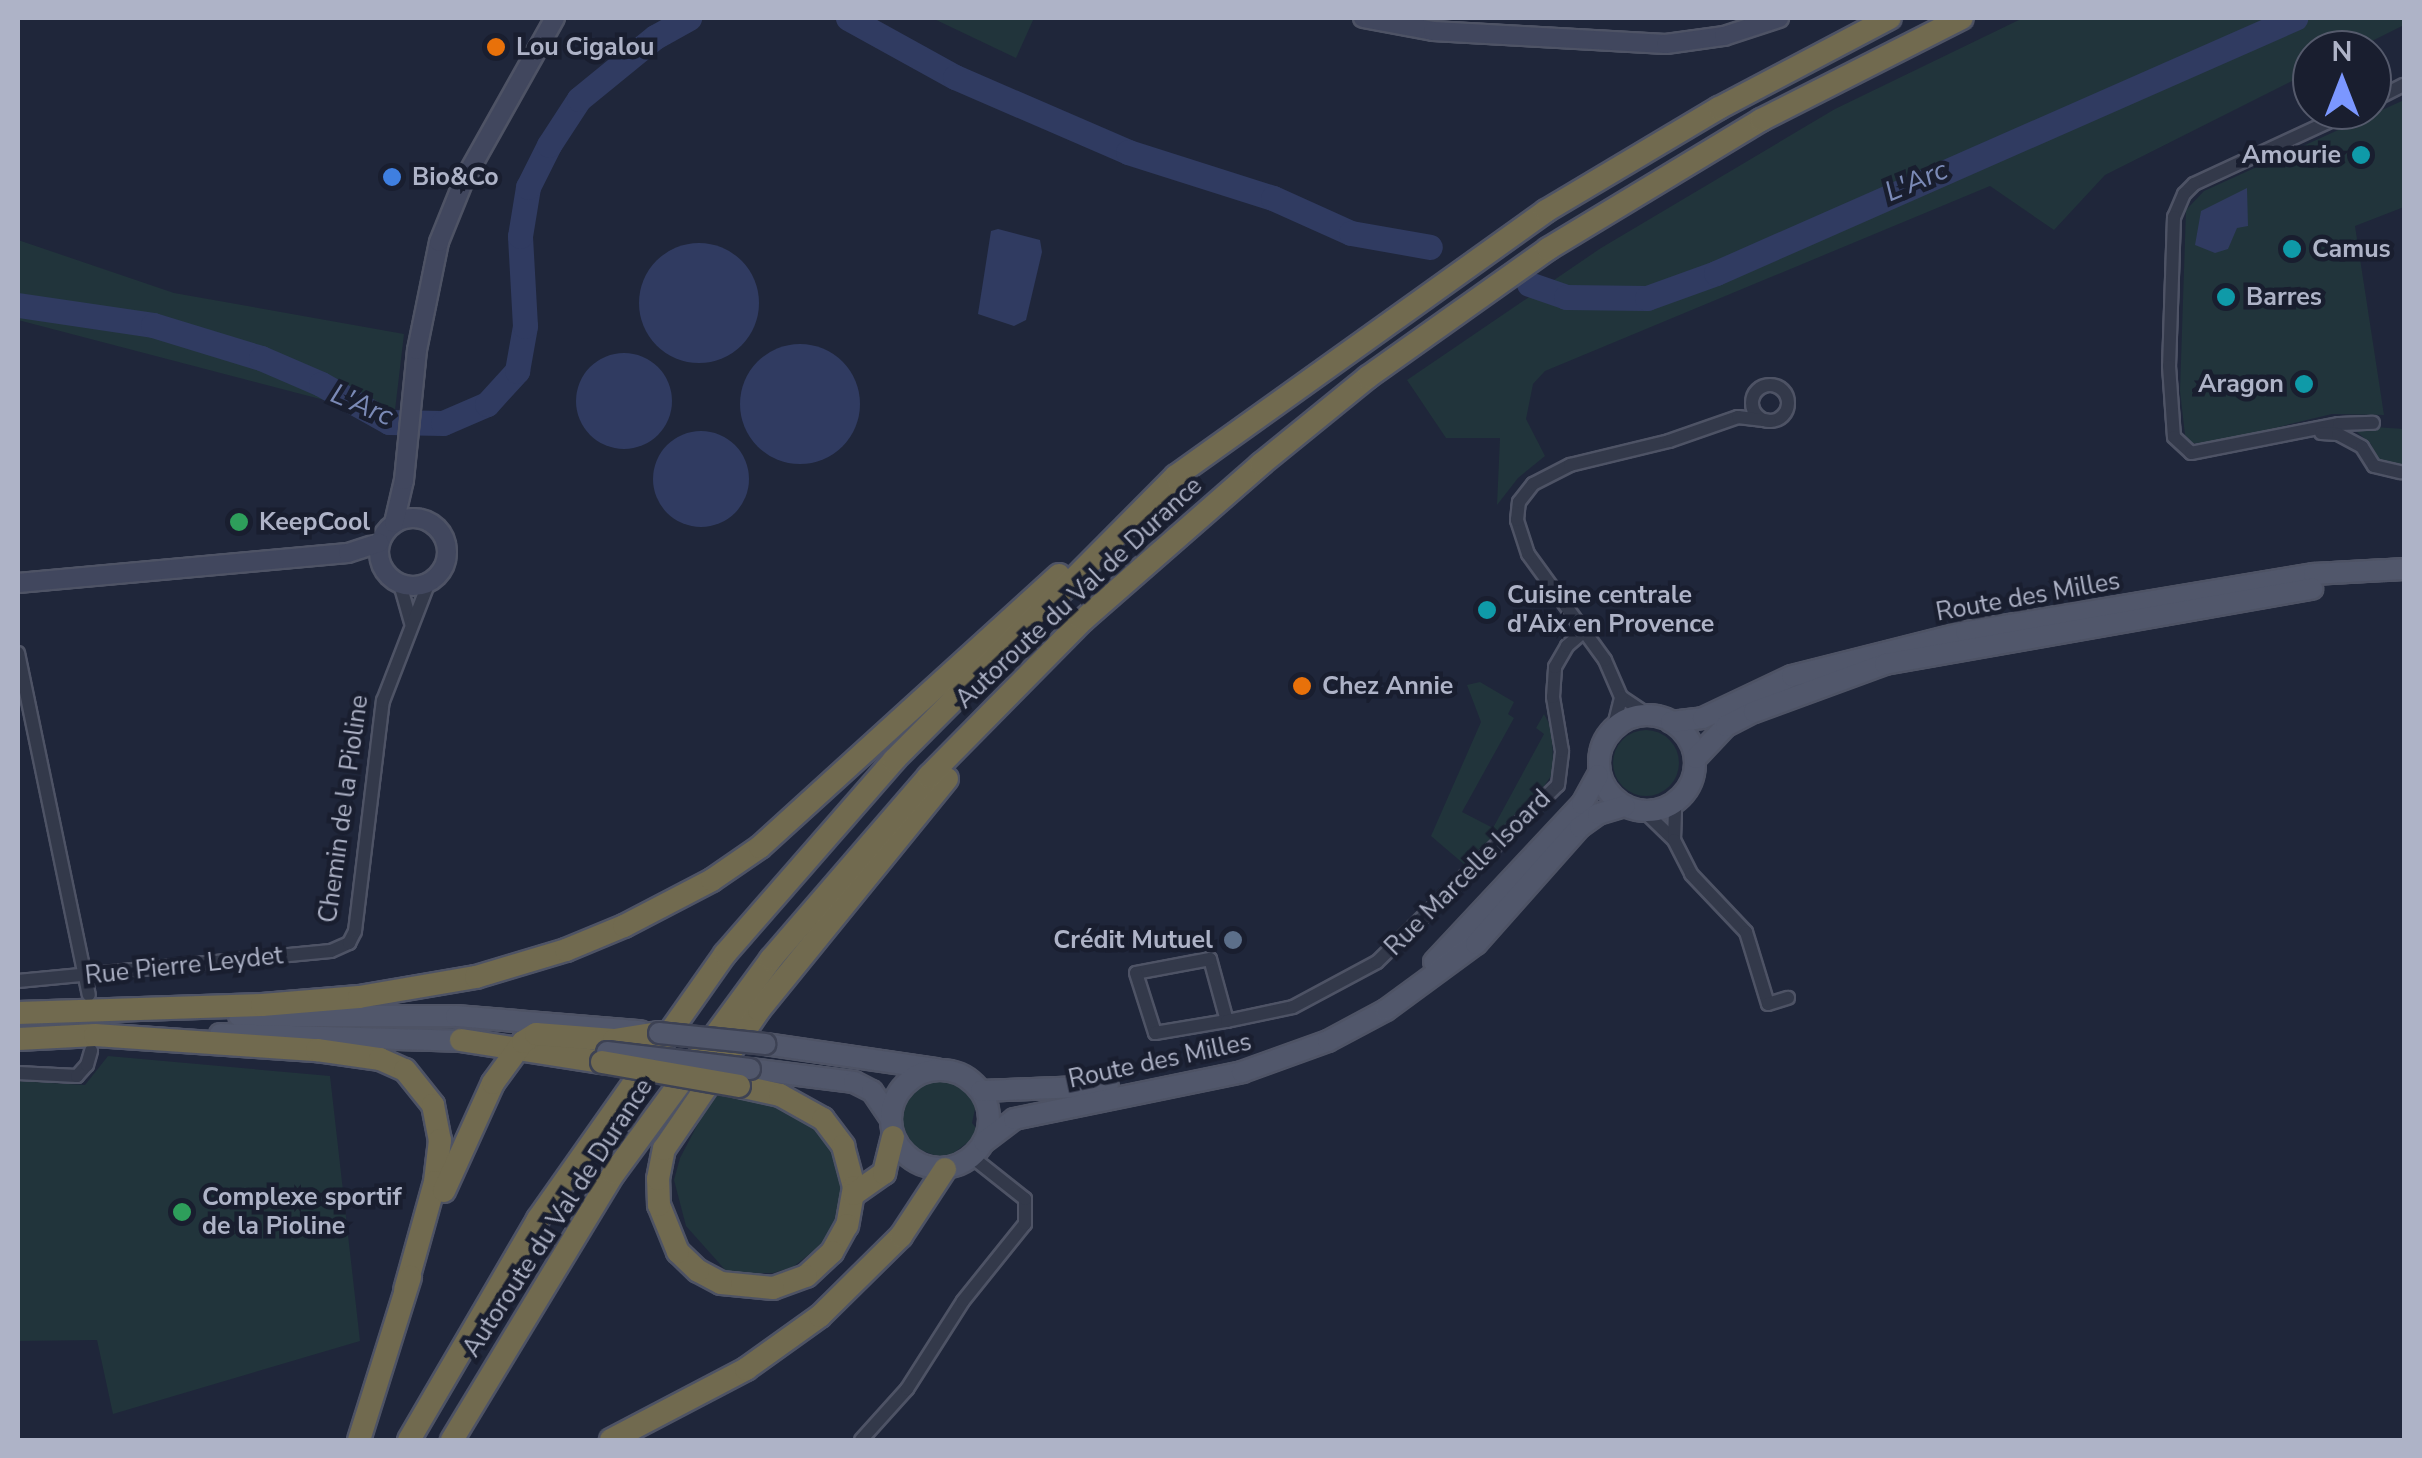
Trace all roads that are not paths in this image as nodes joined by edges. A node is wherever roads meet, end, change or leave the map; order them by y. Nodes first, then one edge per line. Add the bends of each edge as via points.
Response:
1 (555, 18) edge
2 (1363, 18) edge
3 (1779, 18) edge
4 (1890, 18) edge
5 (1962, 18) edge
6 (2311, 130) edge
7 (1752, 398) junction
8 (1738, 417) junction
9 (1770, 421) junction
10 (2373, 424) dead end
11 (2303, 432) junction
12 (2401, 472) dead end
13 (1176, 476) junction
14 (404, 477) junction
15 (422, 519) junction
16 (394, 523) junction
17 (379, 544) junction
18 (348, 554) junction
19 (1150, 560) junction
20 (382, 568) junction
21 (2404, 569) edge
22 (429, 582) junction
23 (2404, 582) edge
24 (18, 584) edge
25 (400, 584) junction
26 (411, 626) junction
27 (1584, 631) junction
28 (18, 652) edge
29 (1622, 697) junction
30 (1661, 720) junction
31 (1612, 730) junction
32 (1696, 758) junction
33 (1598, 775) junction
34 (1676, 802) junction
35 (1629, 806) junction
36 (1674, 840) junction
37 (348, 943) joint
38 (88, 976) junction
39 (18, 981) edge
40 (89, 995) dead end
41 (1788, 998) dead end
42 (18, 1015) edge
43 (1226, 1021) junction
44 (660, 1033) joint
45 (18, 1038) edge
46 (461, 1040) joint
47 (93, 1043) junction
48 (520, 1046) junction
49 (611, 1046) junction
50 (939, 1070) junction
51 (18, 1073) edge
52 (744, 1077) junction
53 (981, 1090) junction
54 (892, 1128) junction
55 (978, 1150) junction
56 (945, 1169) junction
57 (854, 1194) junction
58 (405, 1290) junction
59 (359, 1440) edge
60 (409, 1440) edge
61 (452, 1440) edge
62 (611, 1440) edge
63 (860, 1440) edge

1 - 14 main road via 450,212 432,268
2 - 3 main road via 1433,31 1666,44 1724,36
4 - 13 highway, Autoroute du Val de Durance via 1648,148 1506,238
5 - 19 highway, Autoroute du Val de Durance via 1762,120 1548,249 1368,377
6 - 11 street via 2184,194 2174,217 2169,366 2178,445 2201,454
7 - 8 street
7 - 9 street via 1754,412
7 - 9 street via 1769,386 1786,395 1785,412
8 - 9 street
8 - 27 street via 1570,464 1533,484 1519,502 1517,520 1528,554
10 - 11 street
11 - 12 street via 2338,434 2362,448 2374,466
13 - 42 highway via 999,626 791,822 724,872 624,926 476,978 375,995
13 - 60 highway, Autoroute du Val de Durance via 894,760 725,954 547,1205
14 - 15 main road
14 - 16 main road
15 - 16 main road
15 - 22 main road via 447,545 444,566
16 - 17 main road
17 - 18 main road
17 - 20 main road
18 - 20 main road
18 - 24 main road
19 - 57 highway via 970,753 815,938 698,1094 664,1149 658,1179 666,1230 686,1261 721,1283 760,1288 796,1281 824,1261 847,1225
19 - 61 highway, Autoroute du Val de Durance via 967,736 771,959 614,1173
20 - 25 main road
21 - 30 main road, Route des Milles via 2314,574 1966,632 1808,671 1703,718
22 - 25 main road
22 - 26 street, Chemin de la Pioline
23 - 32 main road, Route des Milles via 2318,588 1884,664 1726,726
25 - 26 street
26 - 37 street, Chemin de la Pioline via 382,701 355,930
27 - 29 street
27 - 43 street, Rue Marcelle Isoard via 1556,667 1558,785 1377,962 1293,1006
28 - 38 street
29 - 30 street
29 - 31 street
30 - 31 main road via 1631,719
30 - 32 main road via 1688,739
31 - 33 main road
32 - 34 main road via 1690,785
33 - 35 main road
33 - 53 main road, Route des Milles via 1582,804 1434,962 1376,1006 1233,1064 1088,1089
34 - 35 main road
34 - 36 street
35 - 36 street
35 - 55 main road, Route des Milles via 1580,827 1476,944 1386,1010 1328,1042 1242,1072 1014,1118
36 - 41 street via 1691,874 1746,932 1768,1004
37 - 38 street, Rue Pierre Leydet via 331,951
38 - 39 street, Rue Pierre Leydet
38 - 40 street
42 - 49 main road via 456,1016
43 - 43 street, Rue Marcelle Isoard via 1155,1033 1136,973 1210,960
44 - 49 highway
44 - 50 main road, bridge
45 - 47 highway
46 - 47 main road via 339,1034
46 - 48 highway
47 - 51 street via 78,1076
47 - 58 highway via 358,1054 405,1070 433,1106 440,1140
48 - 49 highway
48 - 58 highway via 466,1140
49 - 52 highway, bridge
50 - 53 main road
50 - 54 main road via 911,1079 893,1103
52 - 54 main road via 854,1082 872,1091
52 - 57 highway via 823,1119 847,1156
53 - 55 main road via 990,1116
54 - 56 main road via 914,1161
54 - 57 highway via 884,1173
55 - 56 main road
55 - 63 street via 1025,1199 1025,1224 907,1389
56 - 62 highway via 901,1236 820,1316 746,1370
58 - 59 highway

